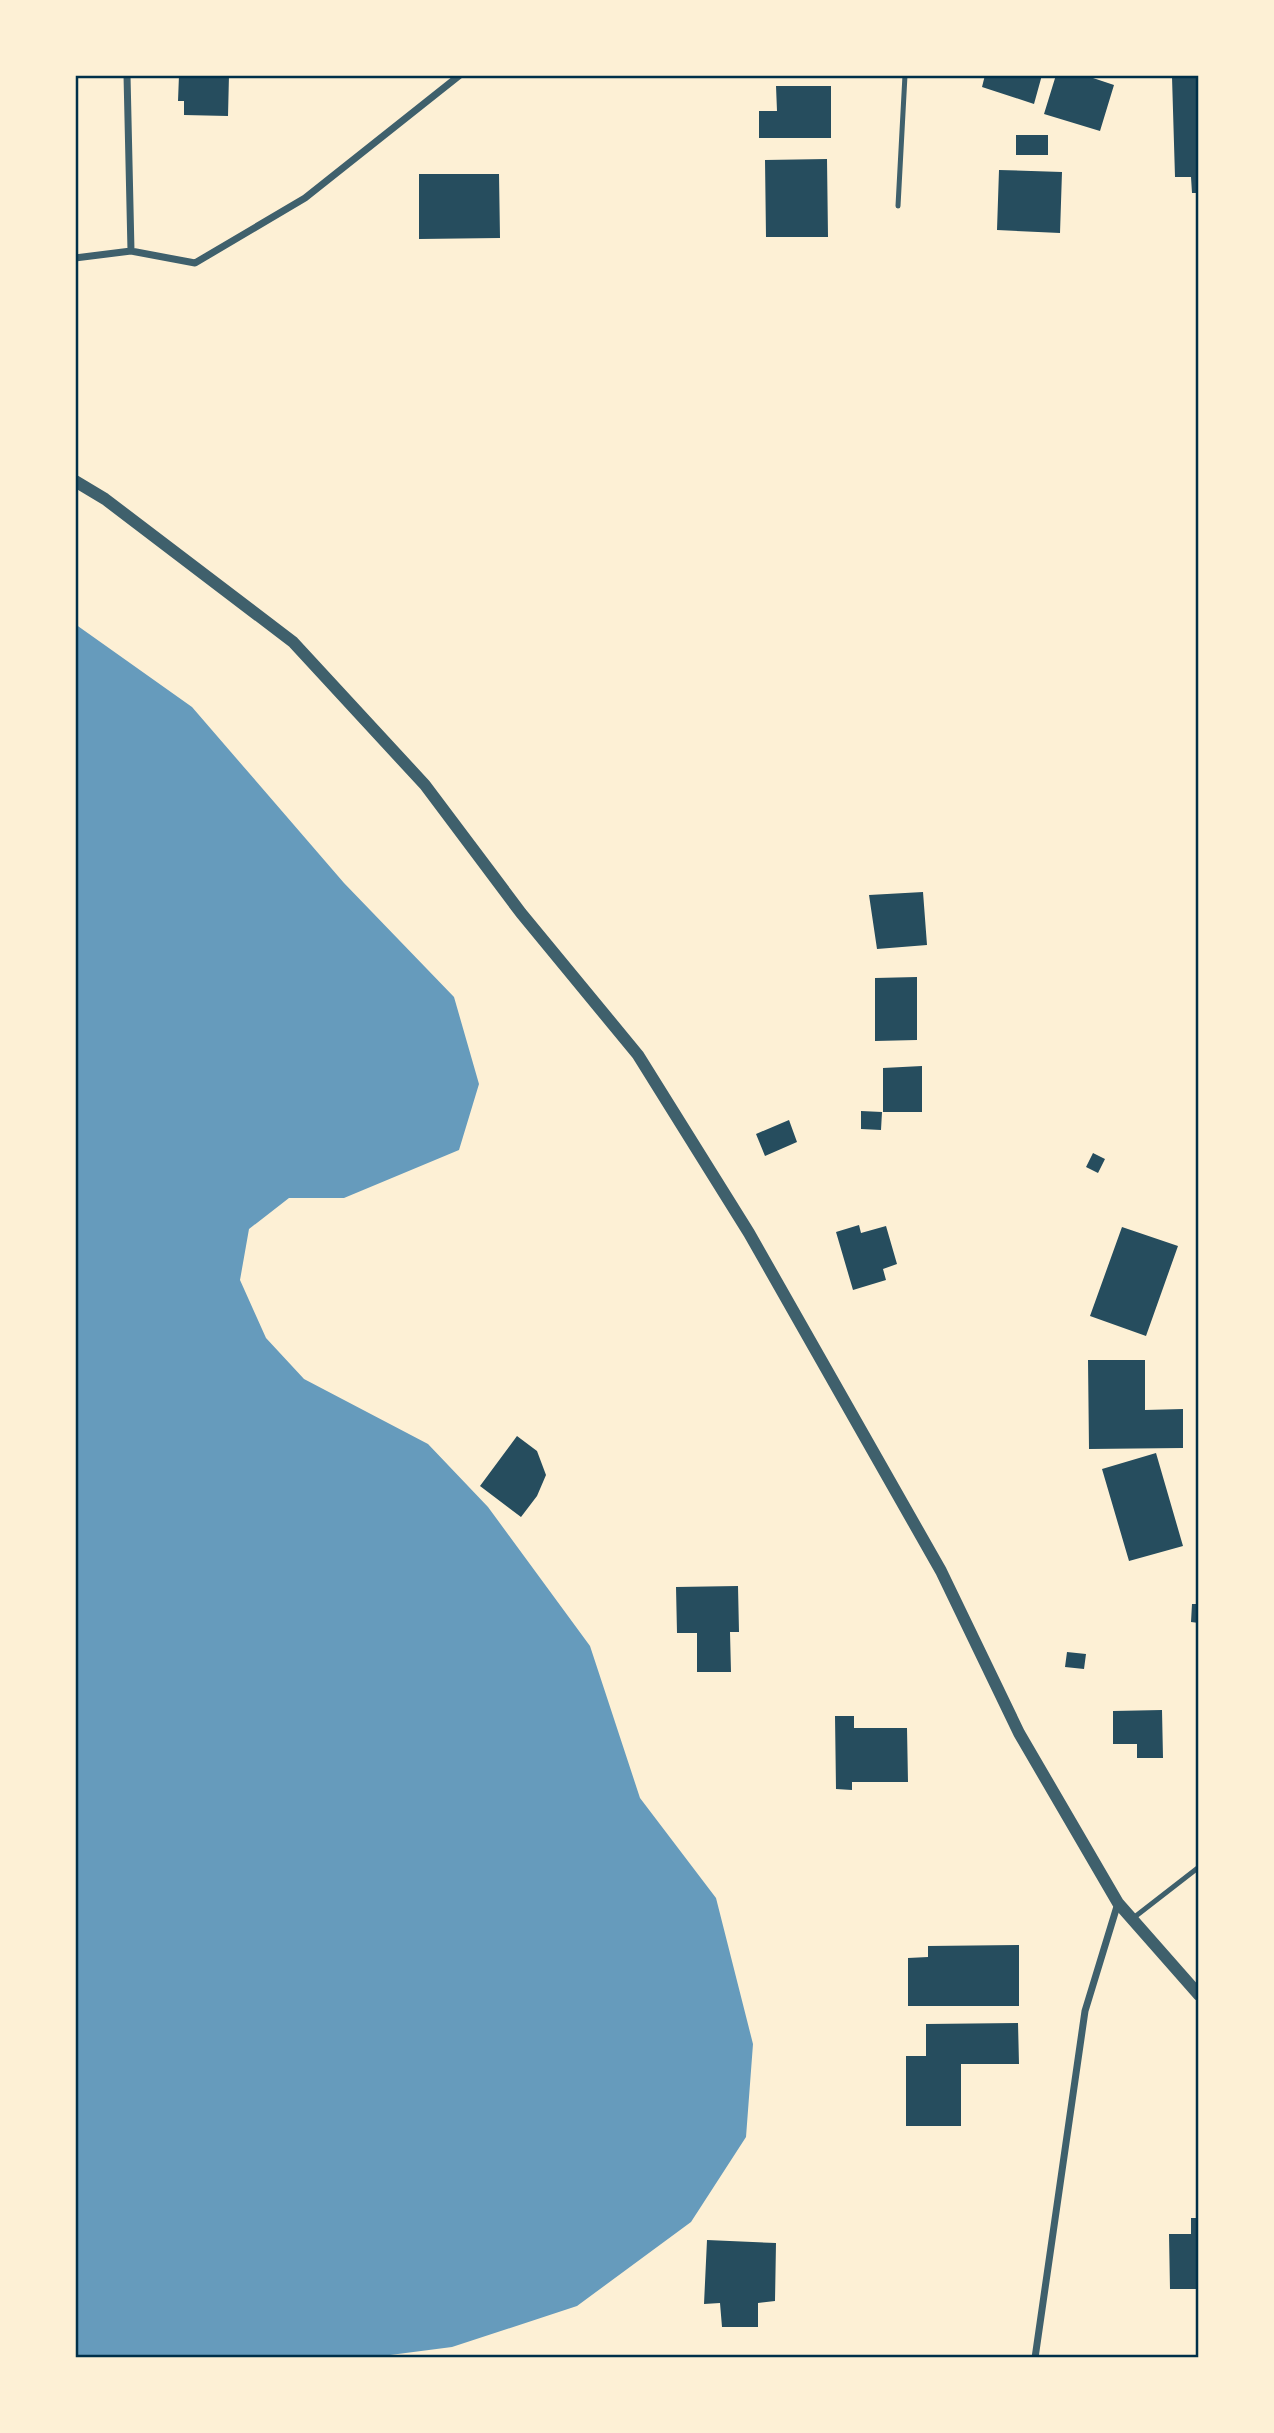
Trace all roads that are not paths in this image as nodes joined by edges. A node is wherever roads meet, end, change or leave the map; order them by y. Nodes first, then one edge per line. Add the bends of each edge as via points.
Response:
1 (127, 75) edge
2 (460, 75) edge
3 (905, 75) edge
4 (898, 206) dead end
5 (131, 251) junction
6 (75, 258) edge
7 (75, 481) edge
8 (1199, 1867) edge
9 (1118, 1903) junction
10 (1132, 1919) junction
11 (1199, 1995) edge
12 (1035, 2358) edge

1 - 5 street
2 - 5 street via 305,198 195,263
3 - 4 lane
5 - 6 street
7 - 9 street via 293,642 425,785 521,913 638,1055 749,1233 921,1535 1019,1733
8 - 10 lane
9 - 10 street
9 - 12 street via 1085,2011
10 - 11 street

